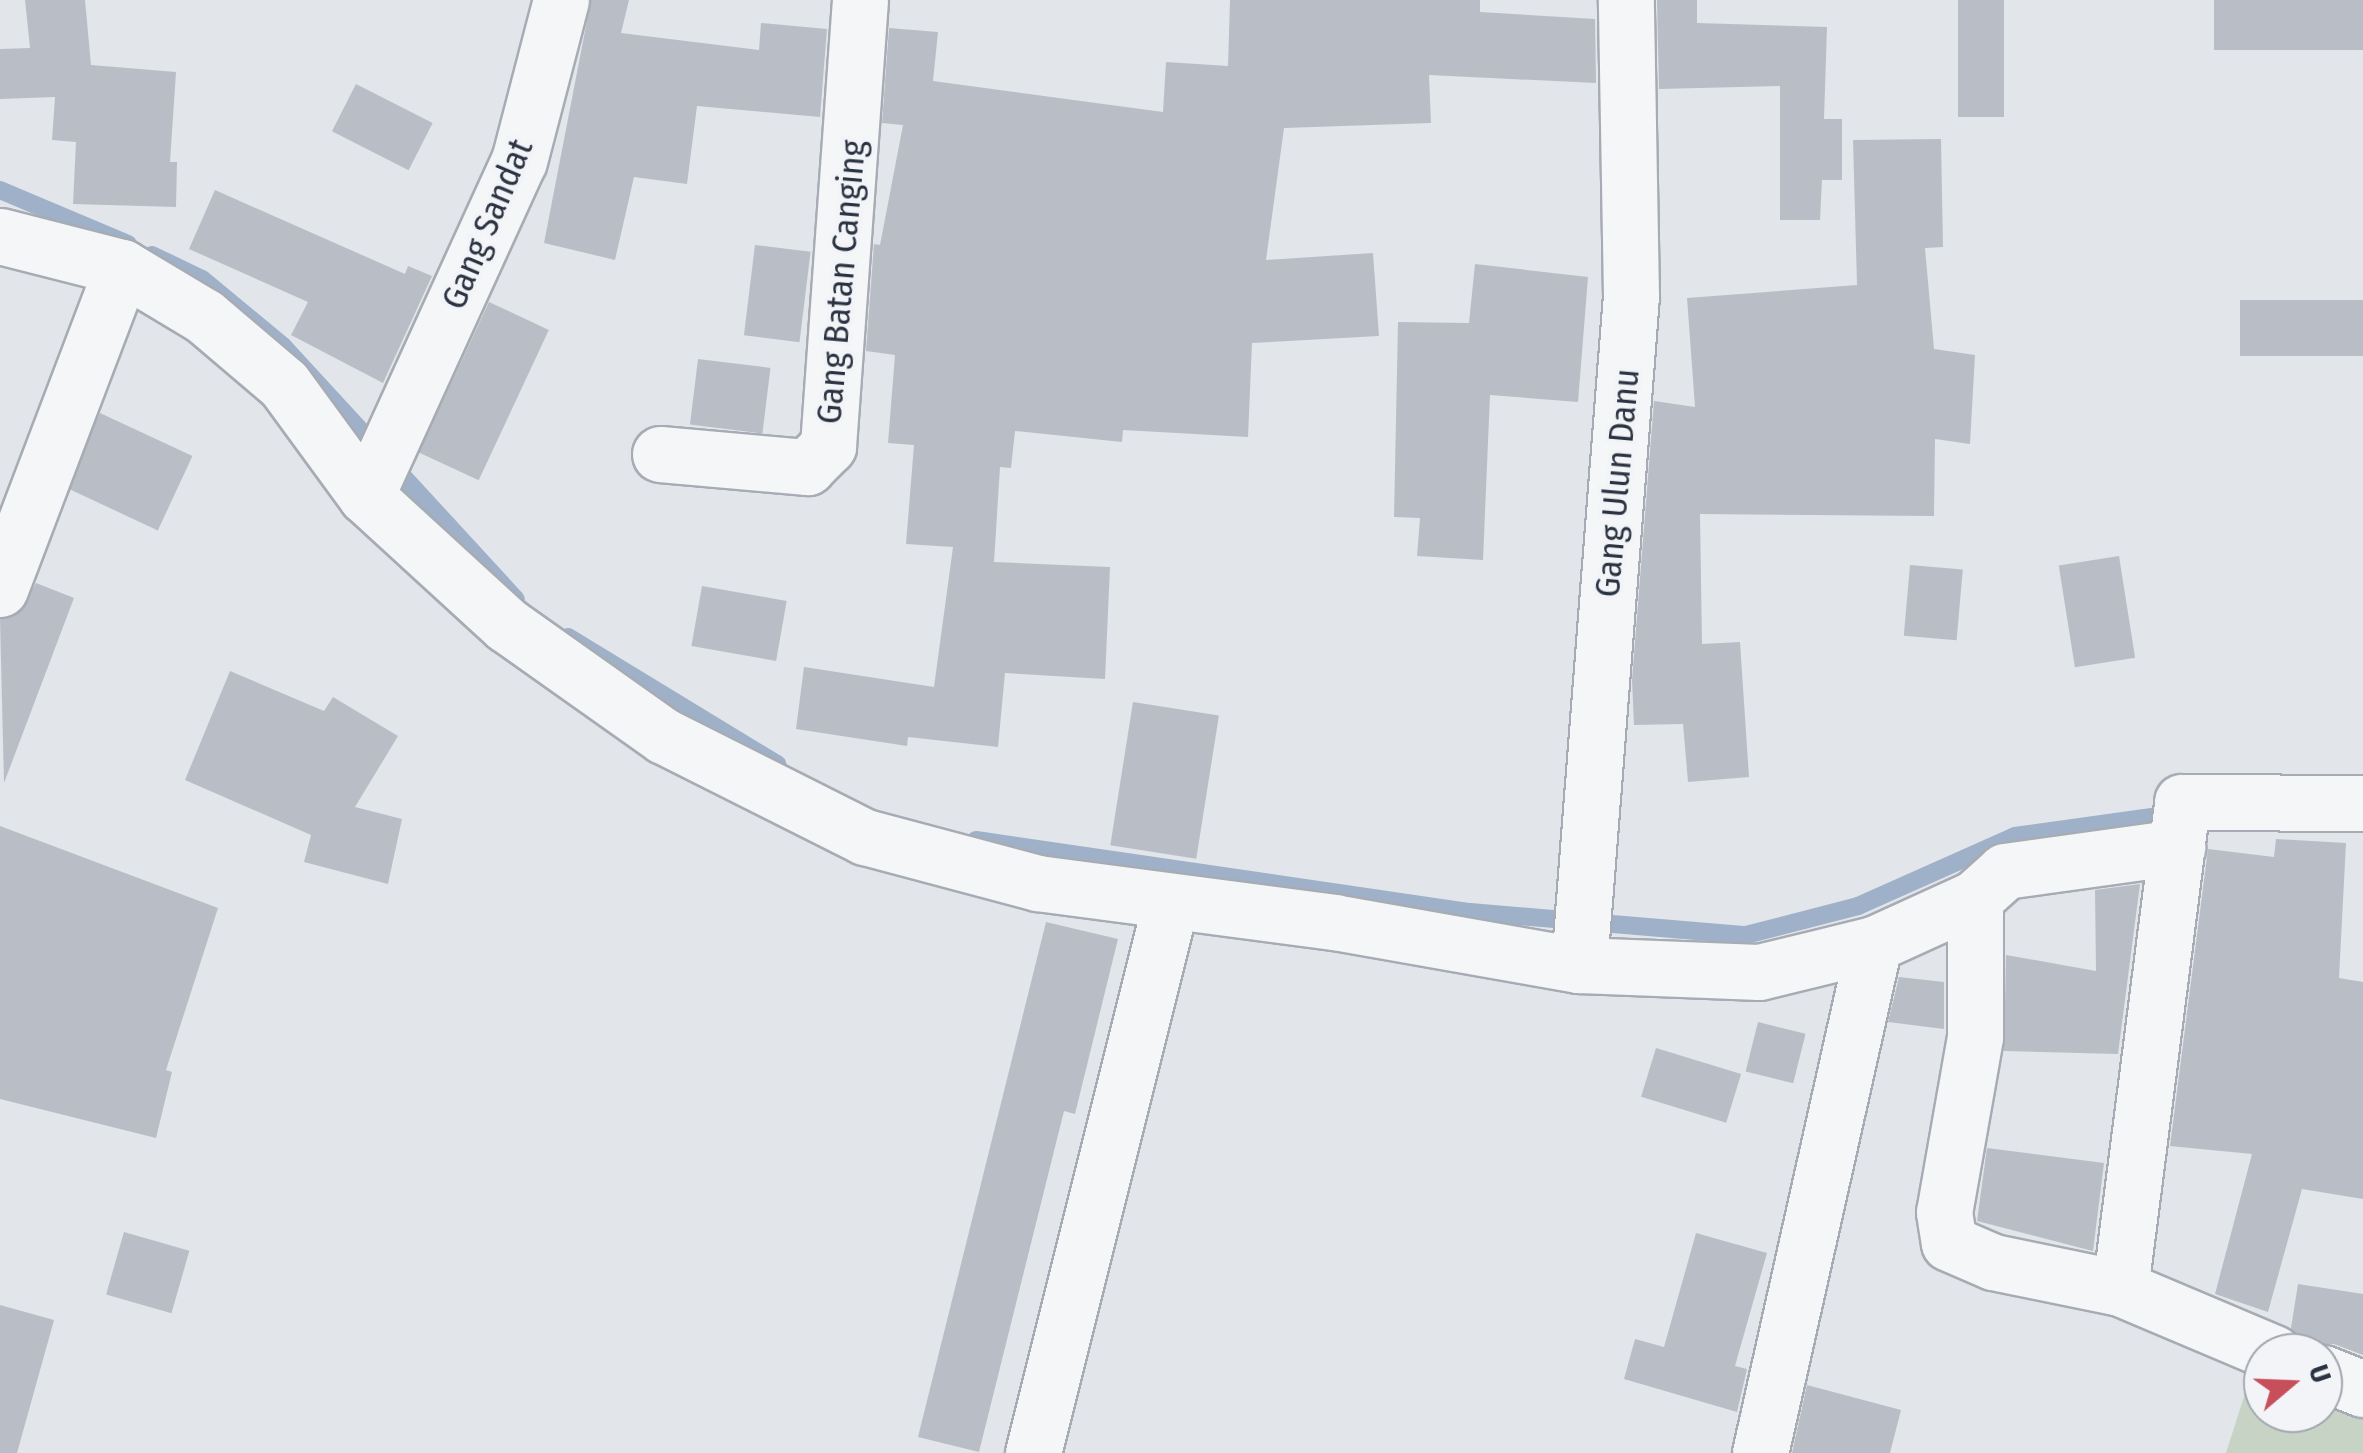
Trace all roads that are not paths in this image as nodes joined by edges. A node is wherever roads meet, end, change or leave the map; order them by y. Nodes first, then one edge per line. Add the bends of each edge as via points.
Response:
1 (560, 0) edge
2 (860, 0) edge
3 (1626, 0) edge
4 (0, 236) edge
5 (122, 267) junction
6 (660, 454) dead end
7 (379, 468) junction
8 (0, 589) edge
9 (2363, 803) edge
10 (2178, 827) junction
11 (1974, 898) junction
12 (1171, 901) junction
13 (1583, 928) junction
14 (1874, 944) junction
15 (2120, 1288) junction
16 (2243, 1340) edge
17 (1033, 1453) edge
18 (1760, 1453) edge

1 - 7 street, Gang Sandat via 519,161
2 - 6 street, Gang Batan Canging via 828,446 807,468
3 - 13 street, Gang Ulun Danu via 1632,296
4 - 5 street
5 - 7 street via 204,316
5 - 8 street
7 - 12 street via 575,676 664,736 807,814 1038,883
9 - 10 street via 2189,798
10 - 11 street via 2005,871
10 - 15 street
11 - 14 street
11 - 15 street via 1975,1037 1944,1212 1949,1243 1979,1258
12 - 13 street
12 - 17 street
13 - 14 street via 1758,972
14 - 18 street
15 - 16 street

